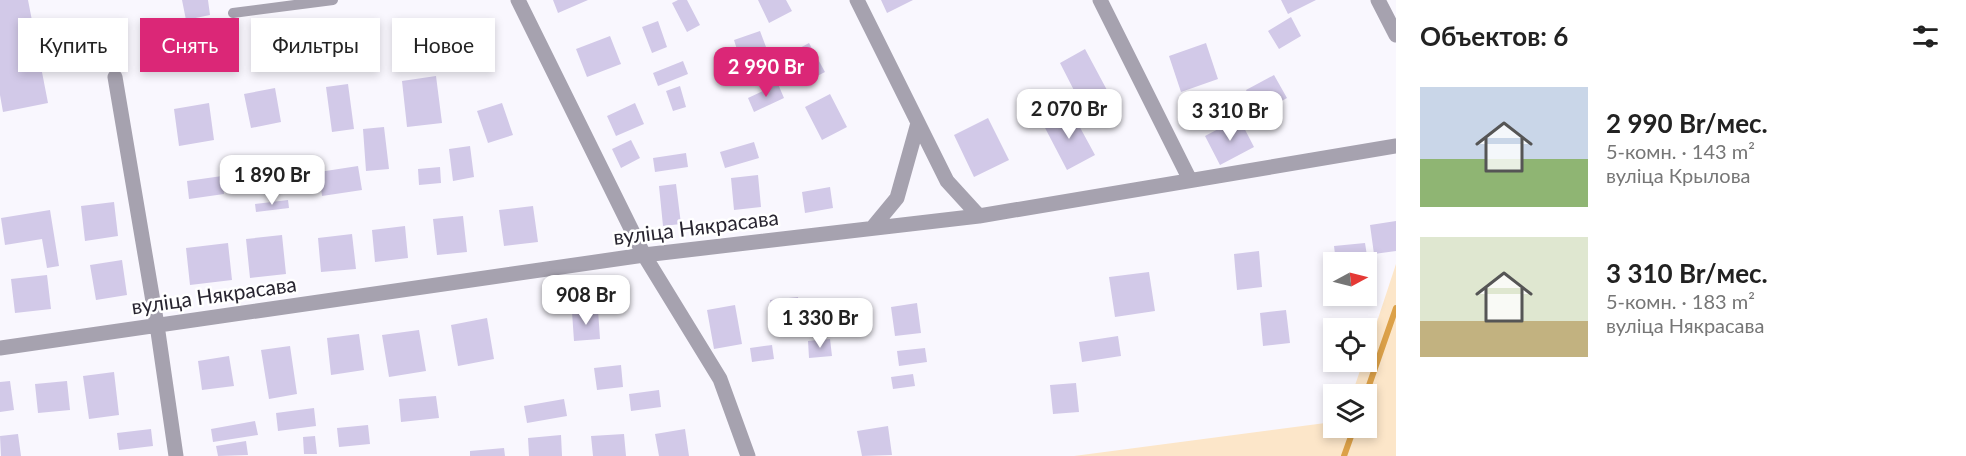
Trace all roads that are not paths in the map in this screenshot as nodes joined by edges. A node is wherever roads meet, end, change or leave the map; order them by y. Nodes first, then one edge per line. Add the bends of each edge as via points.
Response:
1 (333, 0) edge
2 (518, 0) edge
3 (857, 0) edge
4 (1100, 0) edge
5 (1378, 0) edge
6 (233, 13) dead end
7 (1396, 35) edge
8 (116, 78) dead end
9 (918, 123) junction
10 (1396, 146) edge
11 (1190, 180) junction
12 (979, 216) junction
13 (873, 227) junction
14 (644, 255) junction
15 (158, 325) junction
16 (0, 348) edge
17 (176, 456) edge
18 (748, 456) edge

1 - 6 lane
2 - 14 street
3 - 9 street
4 - 11 street
5 - 7 street
8 - 15 street
9 - 12 street via 947,181
9 - 13 street via 897,198
10 - 11 street, вуліца Някрасава
11 - 12 street, вуліца Някрасава
12 - 13 street, вуліца Някрасава
13 - 14 street, вуліца Някрасава
14 - 15 street, вуліца Някрасава
14 - 18 street via 720,379
15 - 16 street, вуліца Някрасава
15 - 17 street

